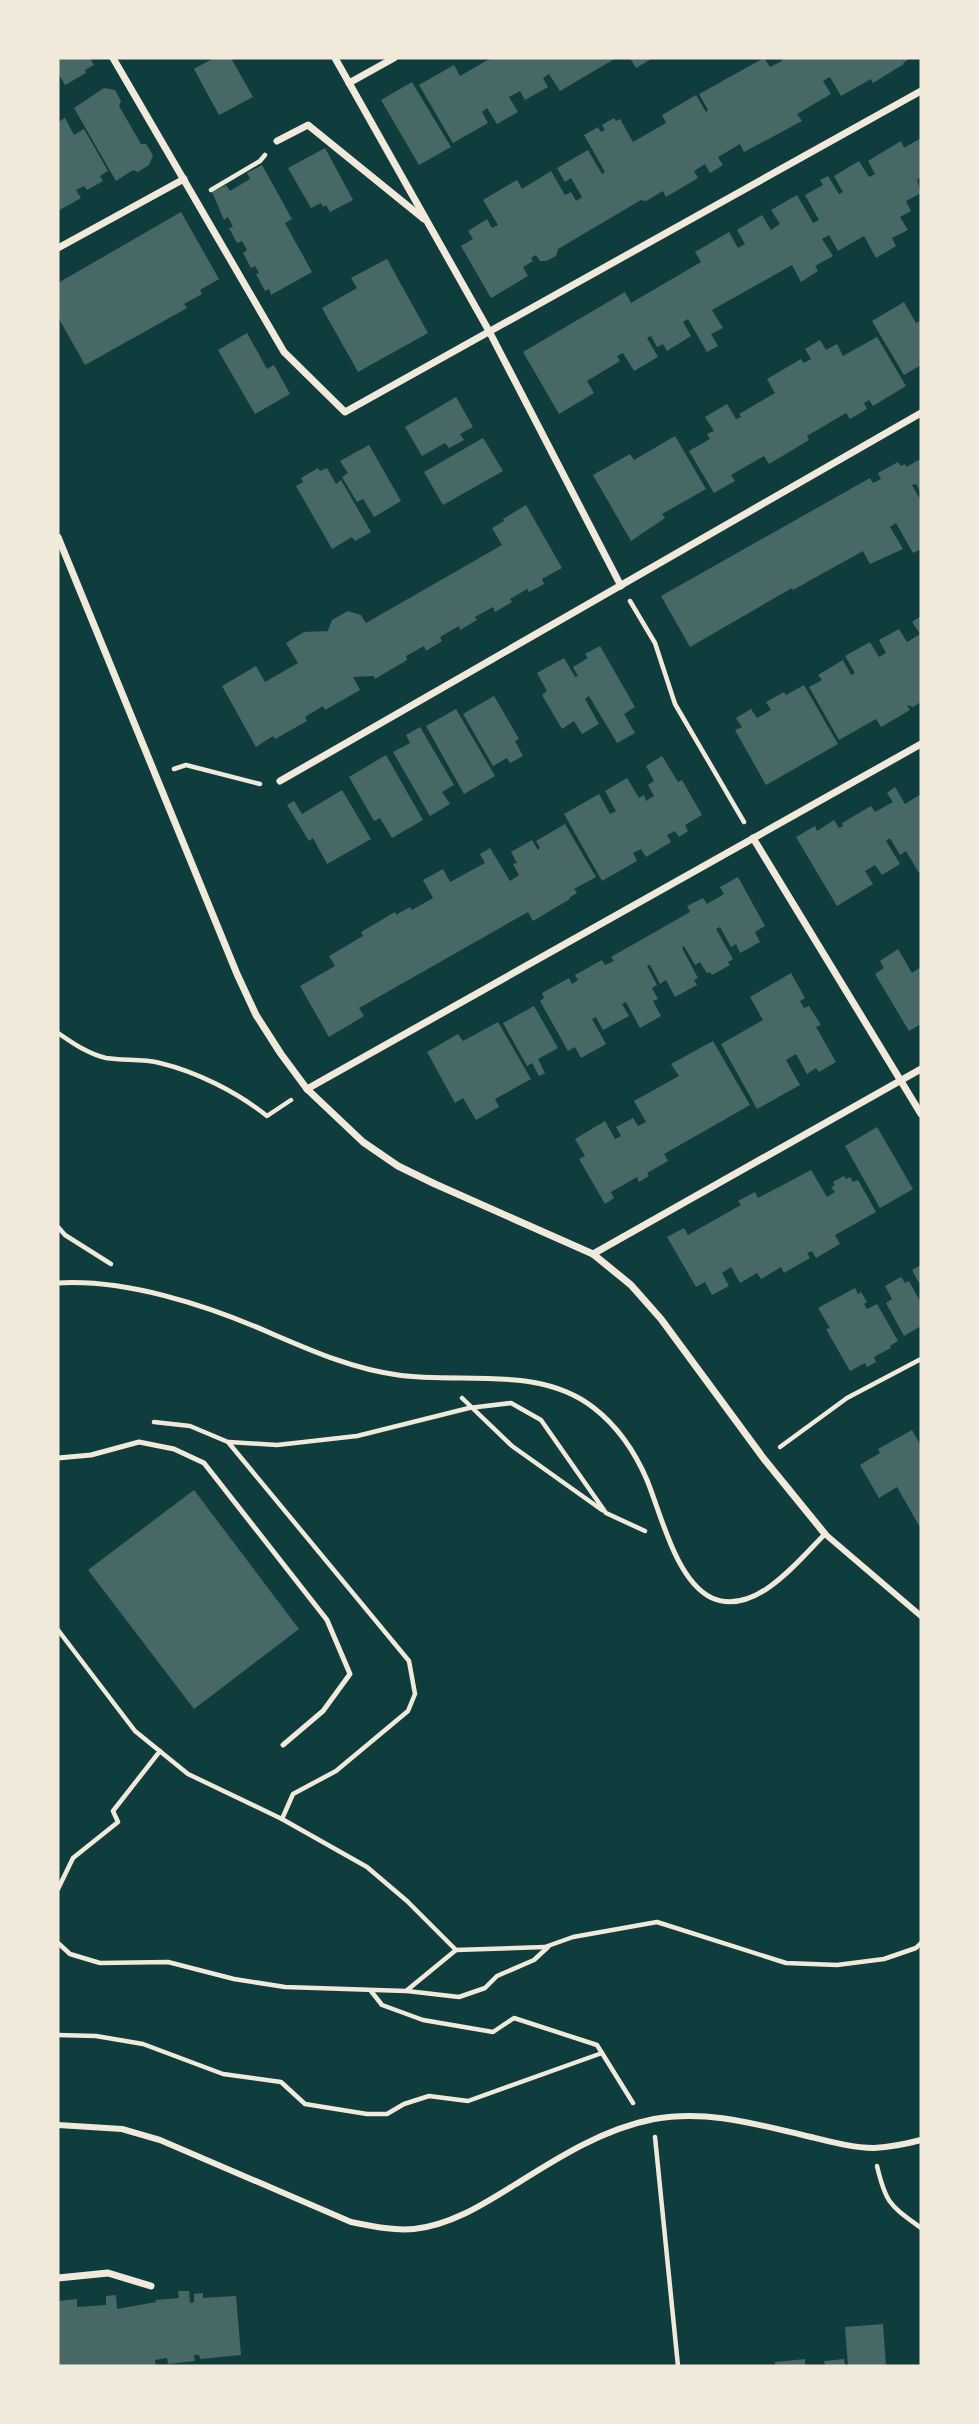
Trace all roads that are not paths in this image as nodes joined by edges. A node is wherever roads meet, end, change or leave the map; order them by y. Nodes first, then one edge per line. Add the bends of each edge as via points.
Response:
1 (113, 58) edge
2 (335, 58) edge
3 (394, 58) edge
4 (349, 83) junction
5 (921, 91) edge
6 (277, 141) road end
7 (184, 179) junction
8 (427, 221) junction
9 (58, 248) edge
10 (489, 331) junction
11 (921, 413) edge
12 (58, 537) edge
13 (621, 586) junction
14 (921, 744) edge
15 (280, 781) road end
16 (753, 838) junction
17 (921, 1069) edge
18 (902, 1079) junction
19 (307, 1089) junction
20 (921, 1114) edge
21 (593, 1254) junction
22 (58, 1283) edge
23 (58, 1458) edge
24 (825, 1534) junction
25 (921, 1616) edge
26 (283, 1745) dead end
27 (58, 2125) edge
28 (921, 2140) edge
29 (58, 2278) edge
30 (151, 2286) dead end

1 - 7 street
2 - 4 street
3 - 4 street
4 - 8 street
5 - 10 street
6 - 8 street via 308,125
7 - 9 street
7 - 10 street via 284,352 345,412
8 - 10 street
10 - 13 street
11 - 13 street
12 - 19 street via 237,975 256,1015
13 - 15 street
14 - 16 street
16 - 18 street
16 - 19 street
17 - 18 street
18 - 20 street
18 - 21 street
19 - 21 street via 363,1142 398,1166
21 - 24 street via 631,1285 661,1319
22 - 24 lane via 141,1291 197,1304 366,1370 558,1388 594,1407 631,1448 680,1561 699,1590 712,1598 729,1603 761,1592
23 - 26 lane via 139,1442 174,1449 204,1463 327,1620 350,1674 323,1711
24 - 25 street
27 - 28 street via 122,2129 160,2140 351,2222 414,2229 450,2220 567,2153 623,2127 653,2119 684,2114 716,2116 873,2148
29 - 30 street via 108,2273

